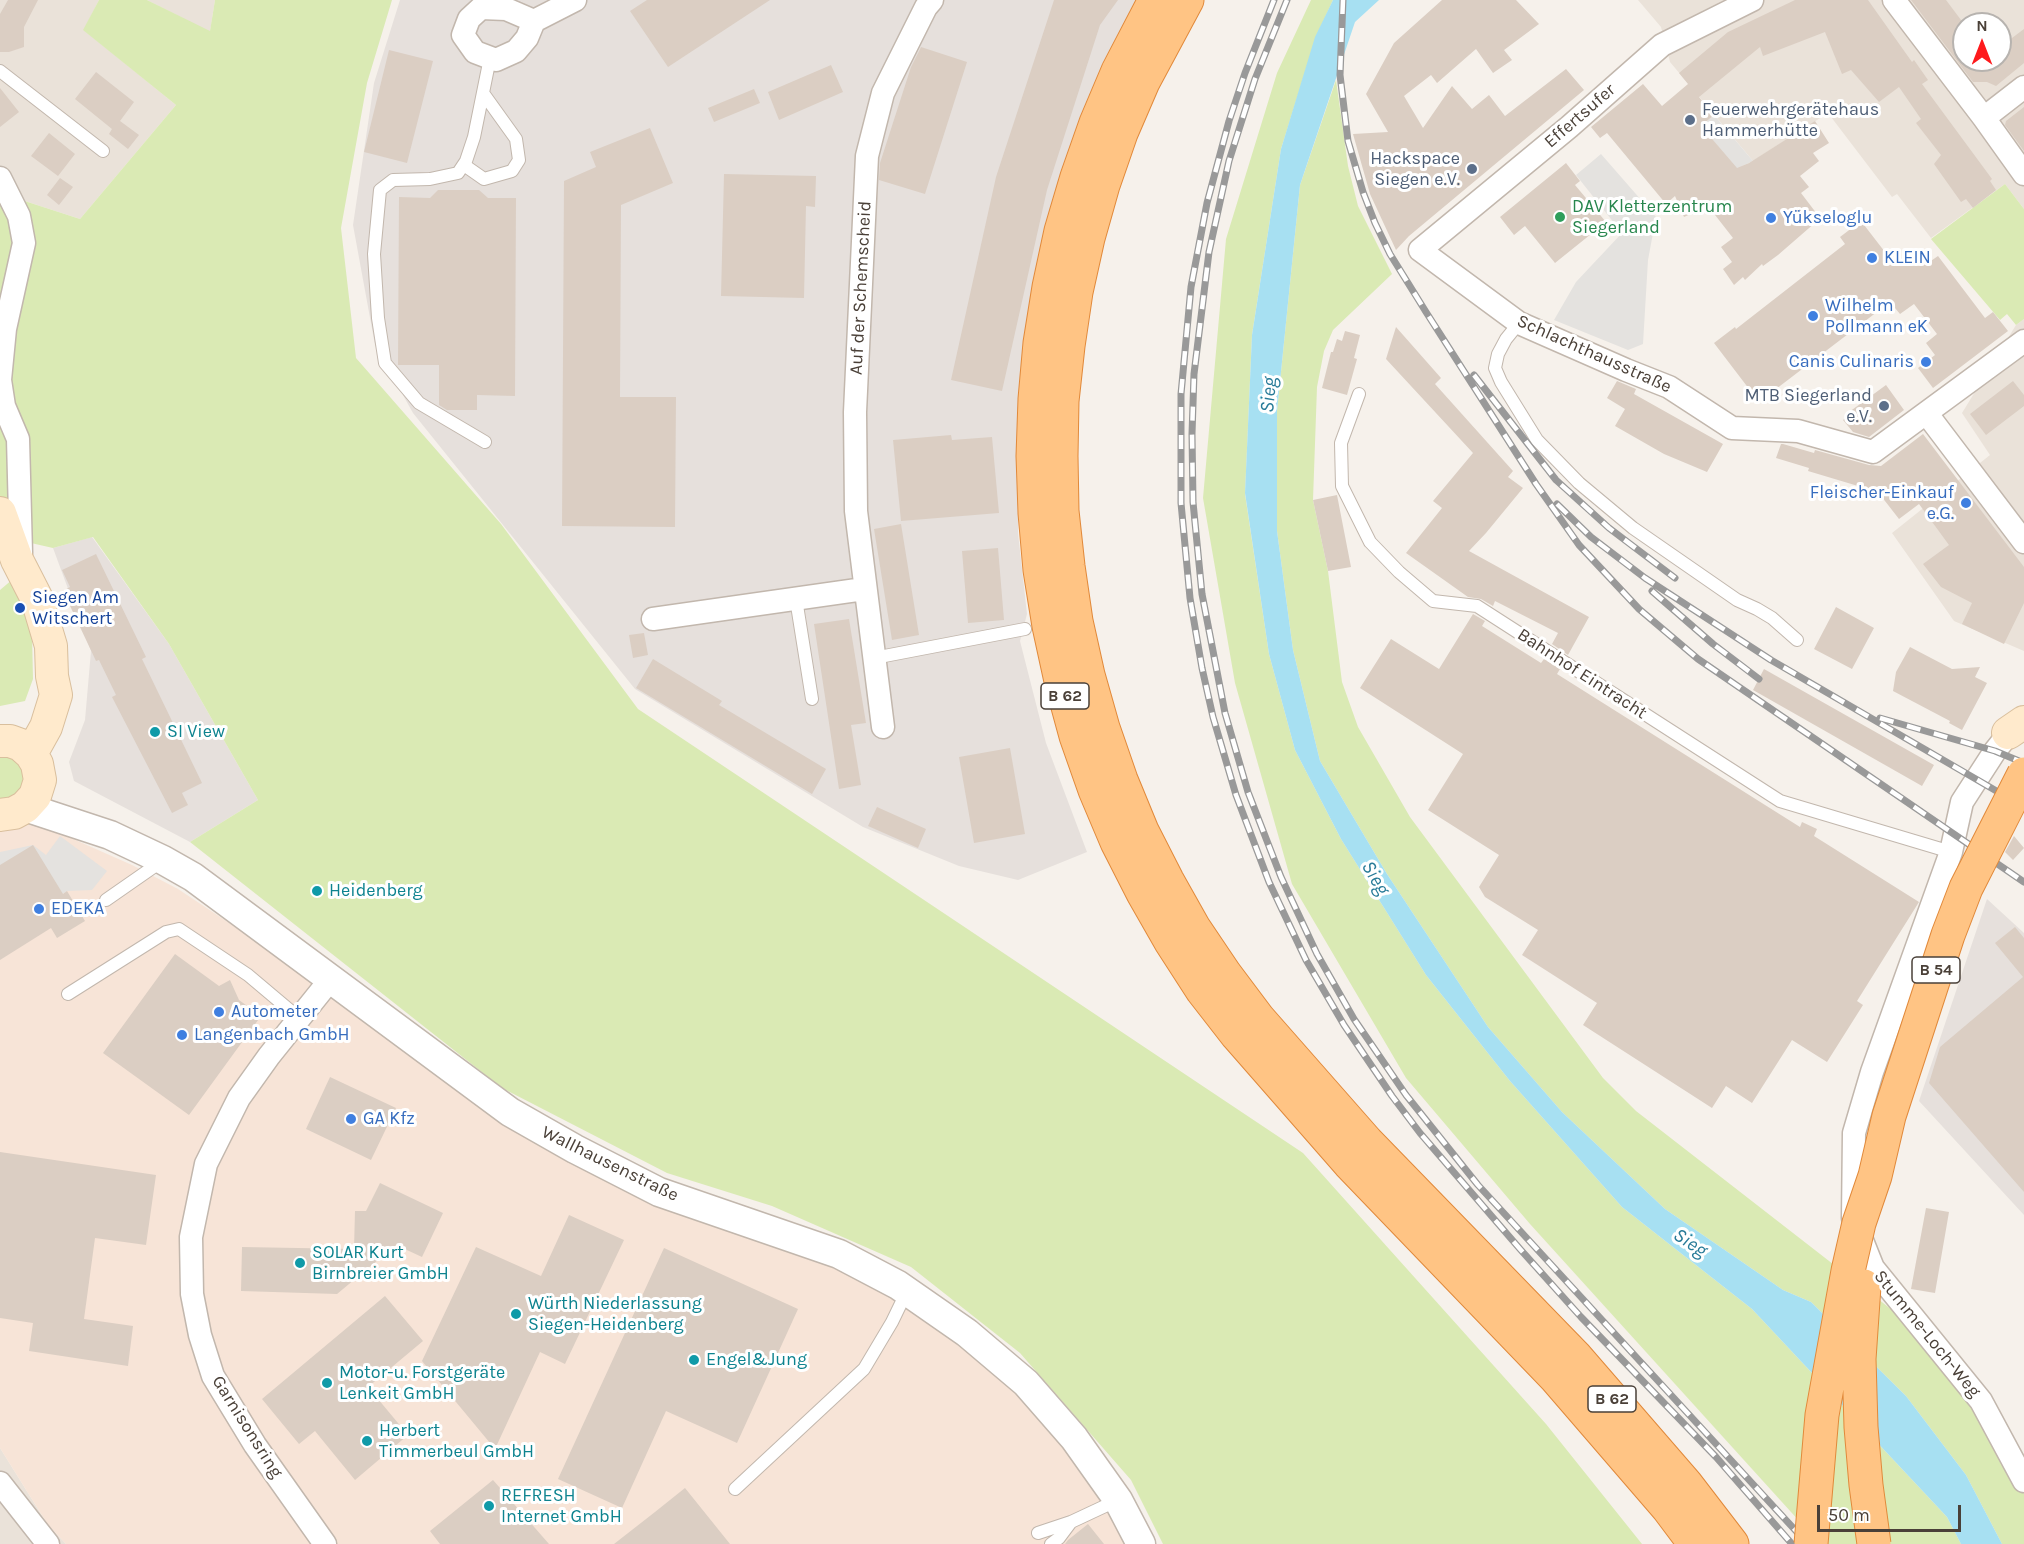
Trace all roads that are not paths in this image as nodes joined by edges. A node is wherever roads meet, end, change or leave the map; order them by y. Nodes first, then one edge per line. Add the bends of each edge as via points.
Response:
1 (575, 0) edge
2 (932, 0) edge
3 (1155, 0) edge
4 (1187, 0) edge
5 (1752, 0) edge
6 (1894, 0) edge
7 (534, 21) junction
8 (490, 58) junction
9 (0, 71) edge
10 (2024, 87) edge
11 (483, 93) junction
12 (1984, 118) junction
13 (103, 151) dead end
14 (464, 165) junction
15 (2024, 174) edge
16 (0, 178) edge
17 (1420, 250) joint
18 (1519, 323) junction
19 (2024, 341) edge
20 (1359, 394) dead end
21 (1927, 414) junction
22 (485, 442) dead end
23 (0, 513) edge
24 (2024, 542) edge
25 (22, 573) junction
26 (864, 589) junction
27 (796, 599) junction
28 (653, 619) dead end
29 (1025, 629) dead end
30 (1797, 640) dead end
31 (874, 658) junction
32 (812, 699) dead end
33 (2019, 723) edge
34 (883, 727) dead end
35 (20, 754) edge
36 (2024, 774) edge
37 (12, 811) edge
38 (110, 835) junction
39 (1951, 852) junction
40 (163, 860) junction
41 (106, 900) dead end
42 (330, 980) junction
43 (68, 994) dead end
44 (299, 1018) junction
45 (1875, 1176) junction
46 (1474, 1272) junction
47 (907, 1291) junction
48 (2024, 1481) edge
49 (0, 1483) edge
50 (735, 1489) dead end
51 (1118, 1500) junction
52 (1071, 1522) junction
53 (1038, 1533) dead end
54 (1058, 1542) edge
55 (48, 1544) edge
56 (325, 1544) edge
57 (1141, 1544) edge
58 (1695, 1544) edge
59 (1732, 1544) edge
60 (1811, 1544) edge
61 (1874, 1544) edge

1 - 7 street
2 - 26 street, Auf der Schemscheid via 883,93 867,156 855,412 856,511
3 - 46 highway, B 62 via 1118,71 1077,177 1059,242 1040,343 1033,456 1035,513 1042,581 1061,681 1088,768 1118,842 1148,903 1202,990 1348,1163
4 - 46 highway, B 62 via 1143,82 1103,185 1083,259 1068,346 1062,401 1062,512 1074,610 1088,675 1117,770 1142,831 1194,928 1258,1018
5 - 17 street, Effertsufer via 1662,45
6 - 12 street
7 - 8 street via 528,38 516,51 496,60
7 - 8 street via 506,9 481,9 469,19 464,35 475,52
8 - 11 lane
9 - 13 lane
10 - 12 street
11 - 14 lane
11 - 14 lane via 516,139 519,160 512,171 483,179
12 - 15 street
14 - 22 lane via 458,173 393,180 380,190 374,254 378,318 385,363 419,403
16 - 25 street via 20,216 24,243 5,330 0,380 4,406 18,439
17 - 18 street, Schlachthausstraße
18 - 21 street, Schlachthausstraße via 1669,387 1732,428 1798,431 1873,452
18 - 30 lane via 1506,339 1495,368 1537,440 1579,483 1633,528 1737,600 1772,618
19 - 21 street
20 - 39 lane, Bahnhof Eintracht via 1341,443 1342,486 1370,542 1433,600 1477,606 1780,801
21 - 24 street
23 - 25 main road
25 - 35 main road via 37,599 51,646 56,695 46,727
26 - 27 street
26 - 31 street, Auf der Schemscheid
27 - 28 street
27 - 32 lane
29 - 31 lane
31 - 34 street, Auf der Schemscheid
33 - 39 street, Stumme-Loch-Weg via 1962,802
35 - 37 main road via 35,796
35 - 38 street, Wallhausenstraße via 62,800
36 - 45 highway, B 54, bridge via 1966,888 1948,935 1889,1116
37 - 38 street, Wallhausenstraße
38 - 40 street, Wallhausenstraße
39 - 48 street, Stumme-Loch-Weg via 1854,1133 1853,1218 1873,1268 1981,1401
40 - 41 lane
40 - 42 street, Wallhausenstraße via 193,877
42 - 44 street, Garnisonsring
42 - 47 street, Wallhausenstraße via 510,1112 575,1149 659,1192 839,1254
43 - 44 lane via 166,932 179,929 248,975
44 - 56 street, Garnisonsring via 239,1098 206,1164 191,1237 192,1294 213,1376 255,1445
45 - 60 highway, B 54, bridge via 1848,1271 1822,1415
45 - 61 highway, B 54, bridge via 1859,1359 1861,1427
46 - 58 highway, B 62 via 1555,1377
46 - 59 highway, B 62 via 1576,1357 1686,1484
47 - 50 lane via 864,1369
47 - 51 street, Wallhausenstraße via 967,1333 1026,1383 1074,1438
49 - 55 street
51 - 52 lane
51 - 57 street, Wallhausenstraße
52 - 53 lane
52 - 54 lane

